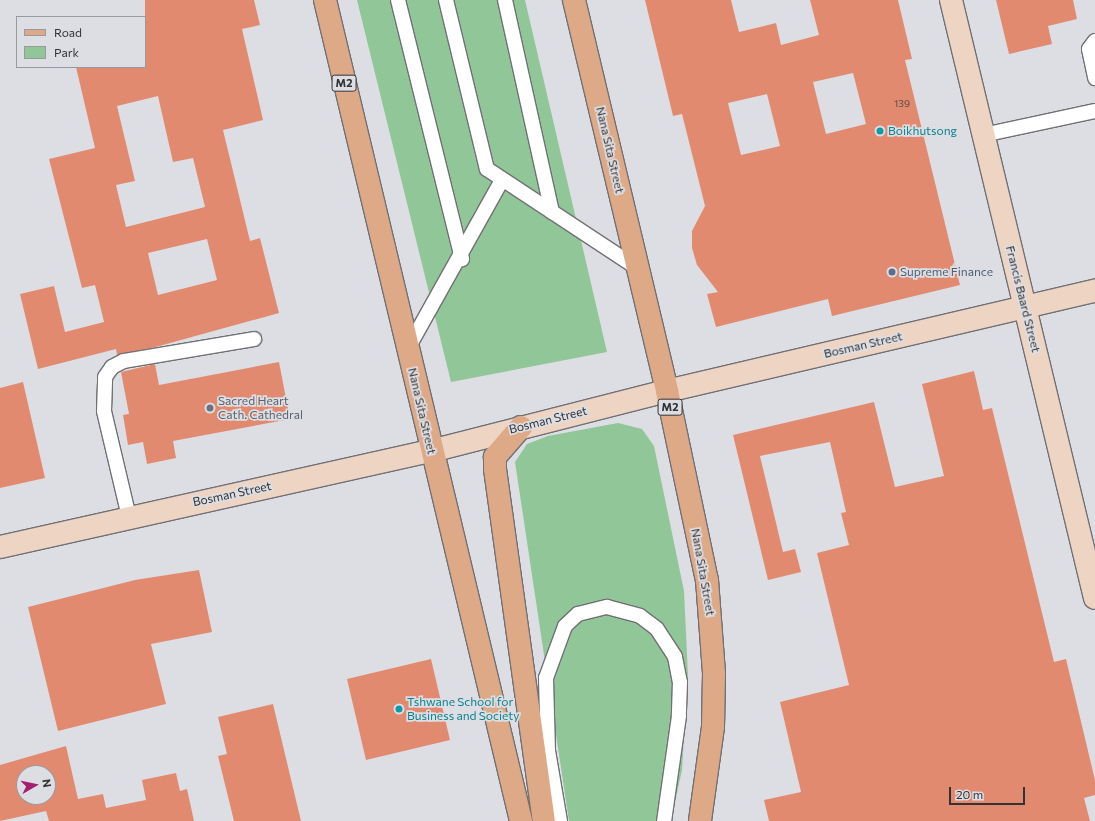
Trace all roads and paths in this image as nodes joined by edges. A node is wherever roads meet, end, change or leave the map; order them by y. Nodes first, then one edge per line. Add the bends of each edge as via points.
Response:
1 (325, 0) edge
2 (398, 0) edge
3 (446, 0) edge
4 (504, 0) edge
5 (574, 0) edge
6 (951, 0) edge
7 (1095, 41) edge
8 (1095, 78) edge
9 (1095, 111) edge
10 (983, 135) junction
11 (502, 180) junction
12 (552, 212) junction
13 (462, 259) junction
14 (638, 268) junction
15 (1095, 292) edge
16 (1025, 308) junction
17 (254, 339) dead end
18 (407, 350) junction
19 (667, 391) junction
20 (522, 427) junction
21 (431, 451) junction
22 (129, 517) junction
23 (0, 547) edge
24 (1095, 598) edge
25 (521, 821) edge
26 (544, 821) edge
27 (560, 821) edge
28 (664, 821) edge
29 (700, 821) edge

1 - 18 main road, Nana Sita Street / M2
2 - 13 lane
3 - 11 lane via 482,154 487,169
4 - 12 lane
5 - 14 main road, Nana Sita Street / M2
6 - 10 main road, Francis Baard Street
7 - 8 lane via 1089,49
9 - 10 lane
10 - 16 main road, Francis Baard Street
11 - 12 lane
11 - 13 lane
12 - 14 lane
13 - 18 lane
14 - 19 main road, Nana Sita Street / M2
15 - 16 main road, Bosman Street
16 - 19 main road, Bosman Street
16 - 24 main road, Francis Baard Street
17 - 22 lane via 124,361 112,367 105,377 104,411
18 - 21 main road, Nana Sita Street / M2
19 - 20 main road, Bosman Street
19 - 29 main road, Nana Sita Street / M2 via 707,580 711,620 713,728
20 - 21 main road, Bosman Street
20 - 26 main road via 495,457 495,469 515,592
21 - 22 main road, Bosman Street
21 - 25 main road, Nana Sita Street / M2
22 - 23 main road, Bosman Street
27 - 28 lane via 548,750 546,678 564,626 578,614 607,607 640,616 657,629 675,657 680,682 679,716

